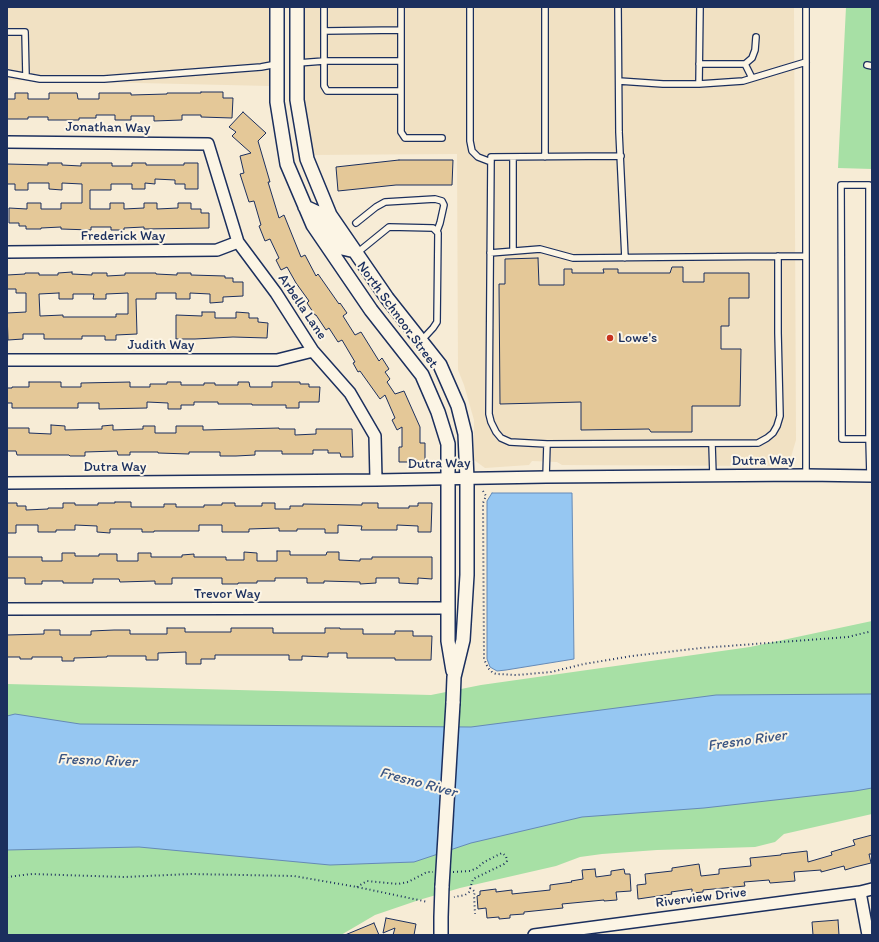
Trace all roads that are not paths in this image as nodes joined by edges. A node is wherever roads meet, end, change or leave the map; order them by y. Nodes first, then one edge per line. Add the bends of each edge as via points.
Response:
1 (277, 7) edge
2 (324, 7) edge
3 (401, 7) edge
4 (470, 7) edge
5 (545, 7) edge
6 (618, 7) edge
7 (700, 7) edge
8 (806, 7) edge
9 (295, 10) edge
10 (401, 30) junction
11 (324, 31) junction
12 (7, 32) edge
13 (756, 37) dead end
14 (324, 61) junction
15 (401, 61) junction
16 (806, 62) junction
17 (297, 63) junction
18 (277, 64) junction
19 (699, 64) junction
20 (745, 64) junction
21 (7, 73) edge
22 (26, 76) junction
23 (752, 78) junction
24 (619, 81) junction
25 (699, 84) junction
26 (401, 91) junction
27 (442, 138) dead end
28 (7, 142) edge
29 (208, 144) joint
30 (621, 156) junction
31 (513, 157) junction
32 (545, 157) junction
33 (491, 162) junction
34 (305, 207) junction
35 (356, 223) dead end
36 (437, 231) junction
37 (238, 242) junction
38 (513, 251) junction
39 (7, 252) edge
40 (356, 252) junction
41 (490, 253) junction
42 (778, 256) junction
43 (806, 256) junction
44 (625, 258) junction
45 (421, 341) junction
46 (313, 351) junction
47 (7, 360) edge
48 (869, 439) junction
49 (547, 444) junction
50 (712, 444) junction
51 (806, 475) junction
52 (713, 476) junction
53 (871, 476) edge
54 (546, 477) junction
55 (448, 479) junction
56 (467, 479) junction
57 (376, 480) junction
58 (7, 483) edge
59 (448, 608) junction
60 (7, 609) edge
61 (454, 677) junction
62 (872, 889) edge
63 (860, 892) junction
64 (441, 935) edge
65 (534, 935) edge
66 (868, 935) edge

1 - 18 street, North Schnoor Street
2 - 11 lane
3 - 10 lane
4 - 33 lane via 470,141 472,151 478,157
5 - 32 lane
6 - 24 lane
7 - 19 lane
8 - 16 lane
9 - 17 street, North Schnoor Street
10 - 11 lane
10 - 15 lane
11 - 14 lane
12 - 22 lane via 25,32
13 - 20 lane via 754,54
14 - 15 lane
14 - 17 lane
14 - 26 lane via 324,86 327,91
15 - 26 lane
16 - 23 lane
16 - 43 lane
17 - 18 street
17 - 40 street, North Schnoor Street via 297,100 307,159 330,215
18 - 22 lane via 104,78
18 - 34 street, North Schnoor Street via 277,102 287,164
19 - 20 lane
19 - 25 lane
20 - 23 lane
21 - 22 lane
23 - 25 lane
24 - 25 lane
24 - 30 lane
26 - 27 lane via 401,132 404,138
28 - 29 street, Jonathan Way
29 - 37 street, Arbella Lane
30 - 32 lane
30 - 44 lane
31 - 32 lane
31 - 33 lane via 491,157
31 - 38 lane
33 - 41 lane
34 - 40 street via 318,213 338,247
34 - 55 street, North Schnoor Street via 313,225 371,310 422,375 448,444
35 - 36 lane via 385,202 436,199 444,205
36 - 40 lane via 433,228 389,227
36 - 45 lane via 437,322
37 - 39 street, Frederick Way via 217,250
37 - 46 street, Arbella Lane via 276,293
38 - 41 lane
38 - 44 lane via 540,249 573,258
40 - 45 street, North Schnoor Street via 387,298
41 - 49 lane via 491,422 501,438 510,442
42 - 43 lane
42 - 44 lane
42 - 50 lane via 780,416 777,426 773,433 758,443
43 - 51 lane
45 - 56 street, North Schnoor Street via 440,365 458,406 465,434
46 - 47 street, Judith Way via 277,360
46 - 57 street, Arbella Lane via 350,393 375,436
48 - 48 lane via 842,439 841,184 869,184
48 - 53 lane
49 - 50 lane
49 - 54 lane
50 - 52 lane
51 - 52 street, Dutra Way
51 - 53 street, Dutra Way
52 - 54 street, Dutra Way
54 - 56 street, Dutra Way
55 - 56 street, Dutra Way
55 - 57 street, Dutra Way
55 - 59 street, North Schnoor Street
56 - 61 street, North Schnoor Street via 464,626
57 - 58 street, Dutra Way
59 - 60 street, Trevor Way
59 - 61 street, North Schnoor Street via 448,641
61 - 64 street, North Schnoor Street, bridge
62 - 63 street, Riverview Drive
63 - 65 street, Riverview Drive
63 - 66 street

